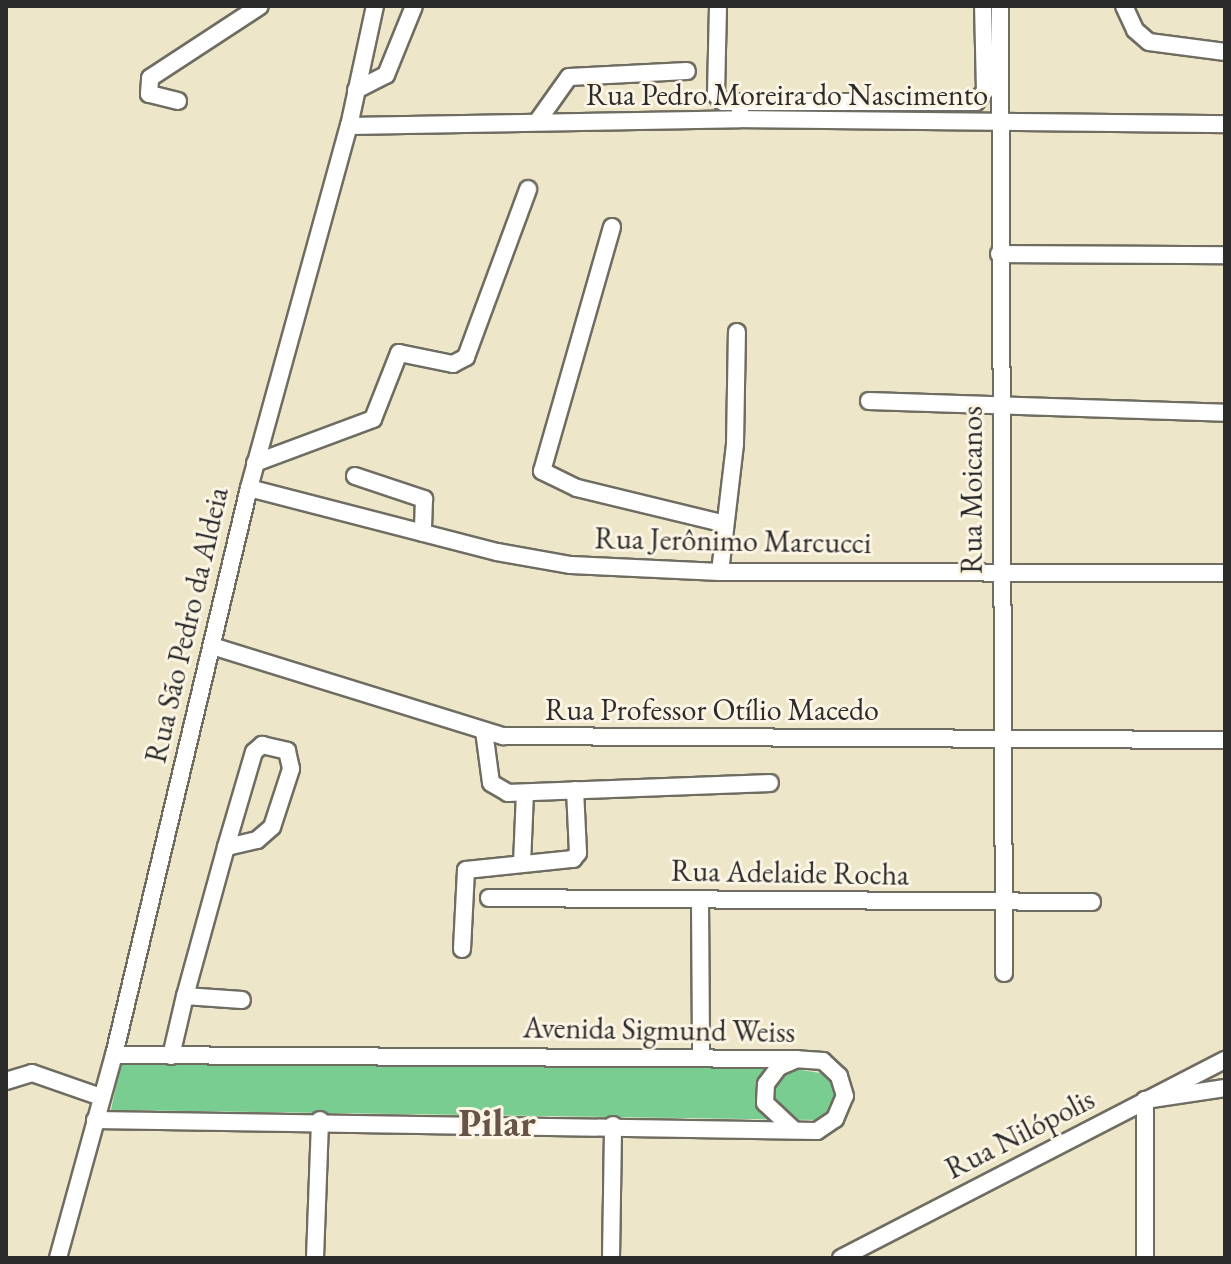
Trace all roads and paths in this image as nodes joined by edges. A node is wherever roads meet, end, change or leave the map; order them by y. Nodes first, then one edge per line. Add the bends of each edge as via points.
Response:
1 (260, 6) edge
2 (375, 6) edge
3 (414, 6) edge
4 (718, 6) edge
5 (983, 6) edge
6 (1000, 6) edge
7 (1124, 6) edge
8 (1225, 52) edge
9 (687, 71) dead end
10 (356, 90) junction
11 (178, 101) dead end
12 (740, 110) junction
13 (537, 122) junction
14 (1001, 124) junction
15 (1225, 124) edge
16 (349, 126) junction
17 (528, 189) dead end
18 (612, 227) dead end
19 (999, 254) junction
20 (1225, 255) edge
21 (737, 332) dead end
22 (869, 401) dead end
23 (1000, 407) junction
24 (1225, 413) edge
25 (255, 463) junction
26 (355, 476) dead end
27 (249, 488) junction
28 (722, 523) junction
29 (423, 533) junction
30 (720, 572) junction
31 (1225, 573) edge
32 (1000, 574) junction
33 (212, 646) junction
34 (484, 731) junction
35 (1001, 740) junction
36 (1225, 740) edge
37 (770, 783) dead end
38 (575, 790) junction
39 (525, 793) junction
40 (226, 847) junction
41 (522, 864) junction
42 (489, 898) dead end
43 (700, 901) junction
44 (1092, 902) dead end
45 (1002, 903) junction
46 (462, 949) dead end
47 (1004, 973) dead end
48 (185, 996) junction
49 (242, 1000) dead end
50 (114, 1055) junction
51 (171, 1056) junction
52 (701, 1057) junction
53 (797, 1059) junction
54 (1225, 1060) edge
55 (6, 1081) edge
56 (1225, 1088) edge
57 (101, 1097) junction
58 (1145, 1100) junction
59 (95, 1120) junction
60 (320, 1120) junction
61 (613, 1125) junction
62 (794, 1129) junction
63 (58, 1258) edge
64 (315, 1258) edge
65 (611, 1258) edge
66 (841, 1258) edge
67 (1145, 1258) edge

1 - 11 street via 150,78 149,94
2 - 10 street, Rua São Pedro da Aldeia
3 - 10 street via 386,75
4 - 12 street via 716,95
5 - 12 street via 985,91 976,102
6 - 14 street, Rua Moicanos
7 - 8 street via 1135,30 1149,42
9 - 13 street via 569,77
10 - 16 street, Rua São Pedro da Aldeia
12 - 13 street, Rua Pedro Moreira do Nascimento
12 - 14 street, Rua Pedro Moreira do Nascimento
13 - 16 street, Rua Pedro Moreira do Nascimento
14 - 15 street, Rua Pedro Moreira do Nascimento
14 - 19 street, Rua Moicanos
16 - 25 street, Rua São Pedro da Aldeia
17 - 25 street via 466,357 453,364 399,353 373,419
18 - 28 street via 542,471 577,488
19 - 20 street
19 - 23 street, Rua Moicanos
21 - 28 street via 735,444
22 - 23 street
23 - 24 street
23 - 32 street, Rua Moicanos
25 - 27 street, Rua São Pedro da Aldeia
26 - 29 street via 424,499
27 - 29 street, Rua Jerônimo Marcucci
27 - 33 street, Rua São Pedro da Aldeia
28 - 30 street
29 - 30 street, Rua Jerônimo Marcucci via 571,565
30 - 32 street, Rua Jerônimo Marcucci
31 - 32 street, Rua Jerônimo Marcucci
32 - 35 street, Rua Moicanos
33 - 34 street, Rua Professor Otílio Macedo
33 - 50 street, Rua São Pedro da Aldeia
34 - 35 street, Rua Professor Otílio Macedo via 503,736
34 - 39 street via 491,783 508,793
35 - 36 street, Rua Professor Otílio Macedo
35 - 45 street, Rua Moicanos
37 - 38 street
38 - 39 street
38 - 41 street via 578,853 563,863
39 - 41 street
40 - 40 street via 254,752 262,745 287,751 291,769 272,827 257,840
40 - 48 street
41 - 46 street via 466,870
42 - 43 street, Rua Adelaide Rocha
43 - 45 street, Rua Adelaide Rocha
43 - 52 street
44 - 45 street, Rua Adelaide Rocha
45 - 47 street, Rua Moicanos
48 - 49 street
48 - 51 street
50 - 51 street, Avenida Sigmund Weiss
50 - 57 street, Rua São Pedro da Aldeia
51 - 52 street, Avenida Sigmund Weiss
52 - 53 street, Avenida Sigmund Weiss
53 - 62 street via 779,1067 766,1084 765,1103
53 - 62 street, Avenida Sigmund Weiss via 823,1061 839,1076 845,1096 835,1119 817,1131
54 - 58 street, Rua Nilópolis
55 - 57 street via 32,1073
56 - 58 street
57 - 59 street, Rua São Pedro da Aldeia
58 - 66 street, Rua Nilópolis
58 - 67 street
59 - 60 street, Avenida Sigmund Weiss
59 - 63 street, Rua São Pedro da Aldeia
60 - 61 street, Avenida Sigmund Weiss
60 - 64 street
61 - 62 street, Avenida Sigmund Weiss
61 - 65 street

